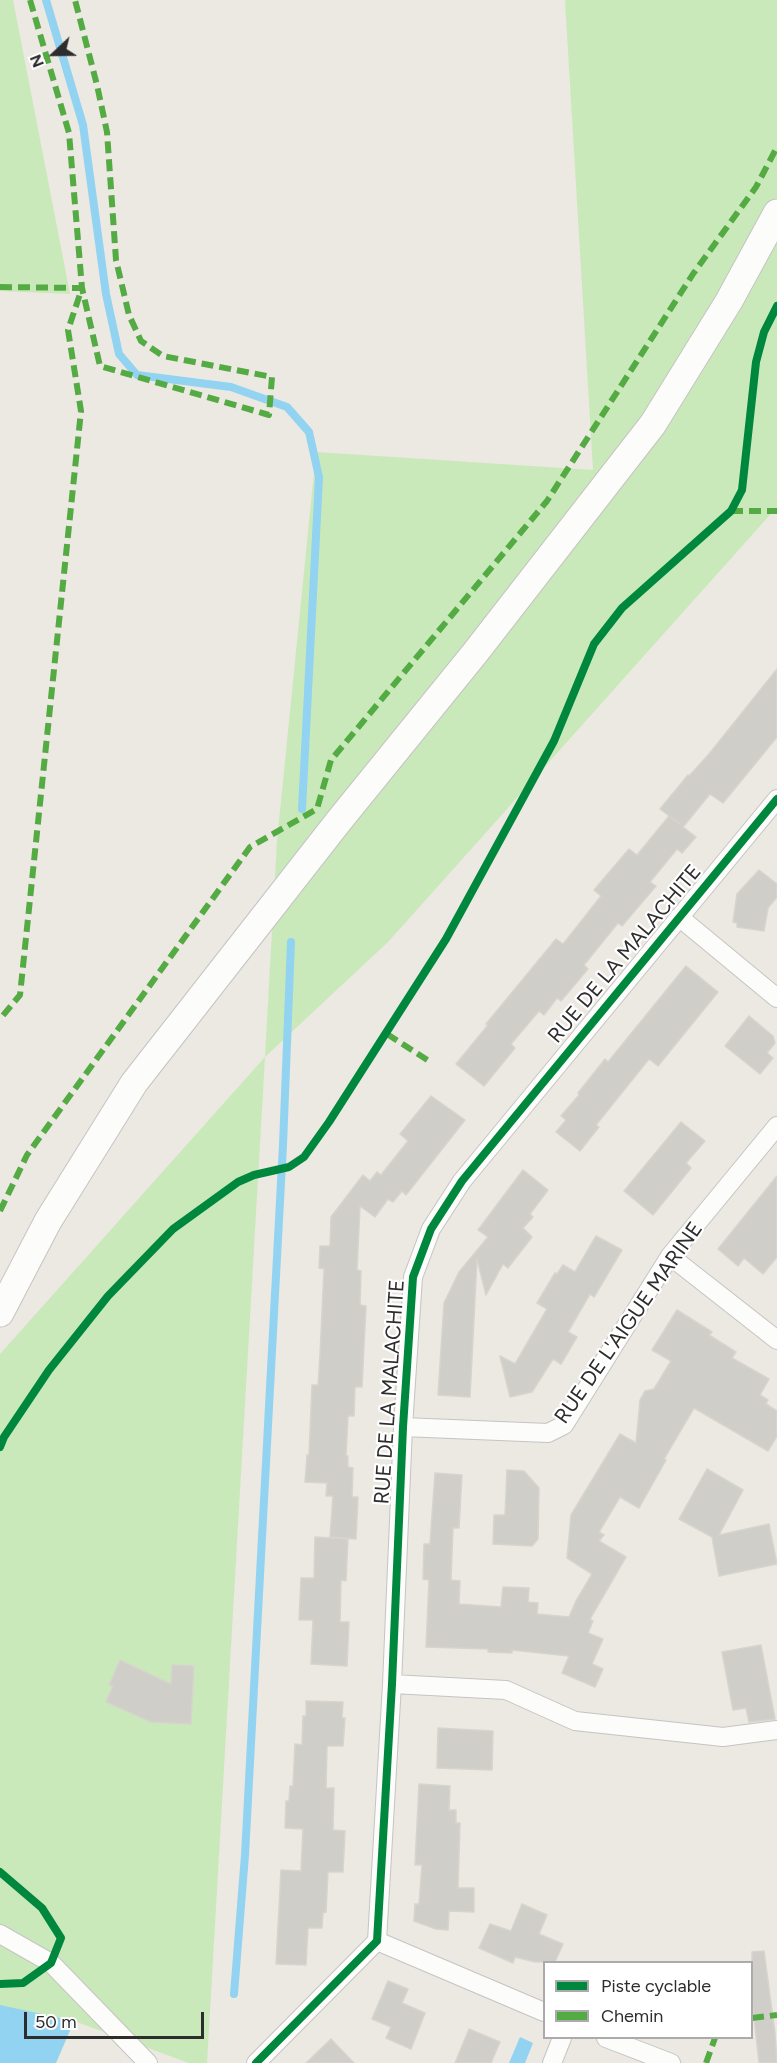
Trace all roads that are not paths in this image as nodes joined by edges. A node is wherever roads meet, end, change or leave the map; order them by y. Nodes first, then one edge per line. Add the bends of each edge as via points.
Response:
1 (777, 213) edge
2 (777, 799) edge
3 (679, 917) junction
4 (777, 998) edge
5 (777, 1126) edge
6 (670, 1256) junction
7 (0, 1313) edge
8 (777, 1340) edge
9 (403, 1427) junction
10 (392, 1684) junction
11 (777, 1730) edge
12 (0, 1934) edge
13 (377, 1941) junction
14 (543, 2012) edge
15 (561, 2039) edge
16 (611, 2039) edge
17 (148, 2063) edge
18 (256, 2063) edge
19 (552, 2063) edge
20 (671, 2063) edge

1 - 7 main road via 729,301 653,424 134,1083 48,1221
2 - 3 street, RUE DE LA MALACHITE
3 - 4 street
3 - 9 street, RUE DE LA MALACHITE via 462,1181 431,1229 413,1277
5 - 6 street, RUE DE L'AIGUE MARINE
6 - 8 street
6 - 9 street, RUE DE L'AIGUE MARINE via 564,1425 548,1433
9 - 10 street, RUE DE LA MALACHITE
10 - 11 street via 506,1690 575,1720 723,1737
10 - 13 street, RUE DE LA MALACHITE
12 - 17 street via 51,1962
13 - 14 street
13 - 18 street
15 - 19 street
16 - 20 street

